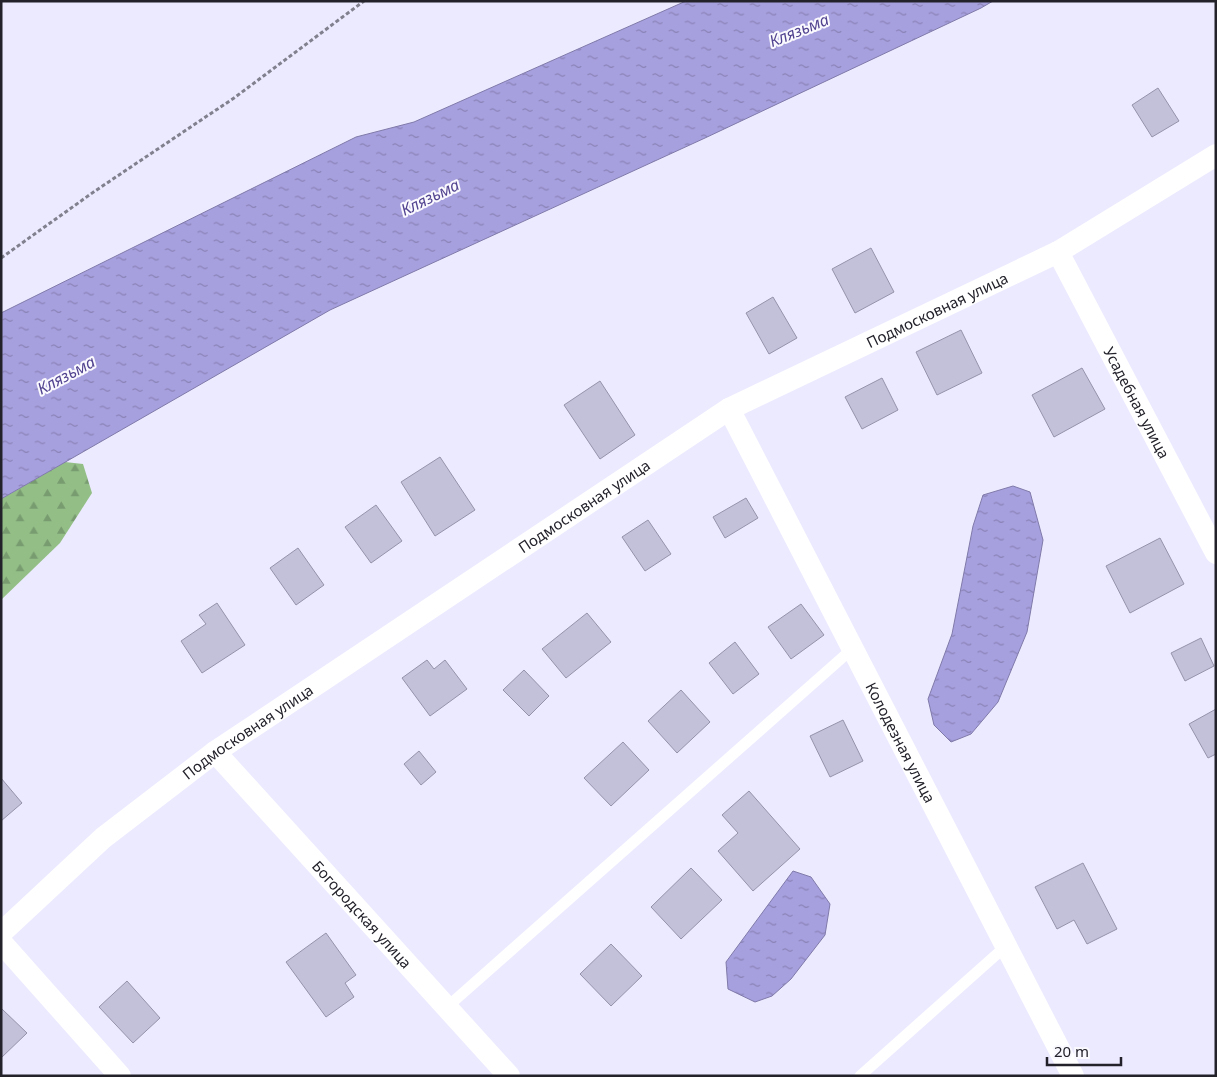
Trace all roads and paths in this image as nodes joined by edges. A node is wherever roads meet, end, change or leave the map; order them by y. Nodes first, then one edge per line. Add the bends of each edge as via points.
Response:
1 (364, 1) edge
2 (1216, 156) edge
3 (1058, 252) junction
4 (1, 258) edge
5 (729, 409) junction
6 (1216, 553) edge
7 (852, 649) junction
8 (215, 752) junction
9 (1, 933) edge
10 (1, 942) edge
11 (1006, 946) junction
12 (446, 1008) junction
13 (120, 1076) edge
14 (509, 1076) edge
15 (860, 1076) edge
16 (1073, 1076) edge

1 - 4 path via 234,98
2 - 3 street, Подмосковная улица
3 - 5 street, Подмосковная улица
3 - 6 street, Усадебная улица
5 - 7 street, Колодезная улица
5 - 8 street, Подмосковная улица
7 - 11 street, Колодезная улица
7 - 12 lane
8 - 9 street, Подмосковная улица via 103,838
8 - 12 street, Богородская улица
10 - 13 street
11 - 15 lane
11 - 16 street, Колодезная улица
12 - 14 street, Богородская улица

